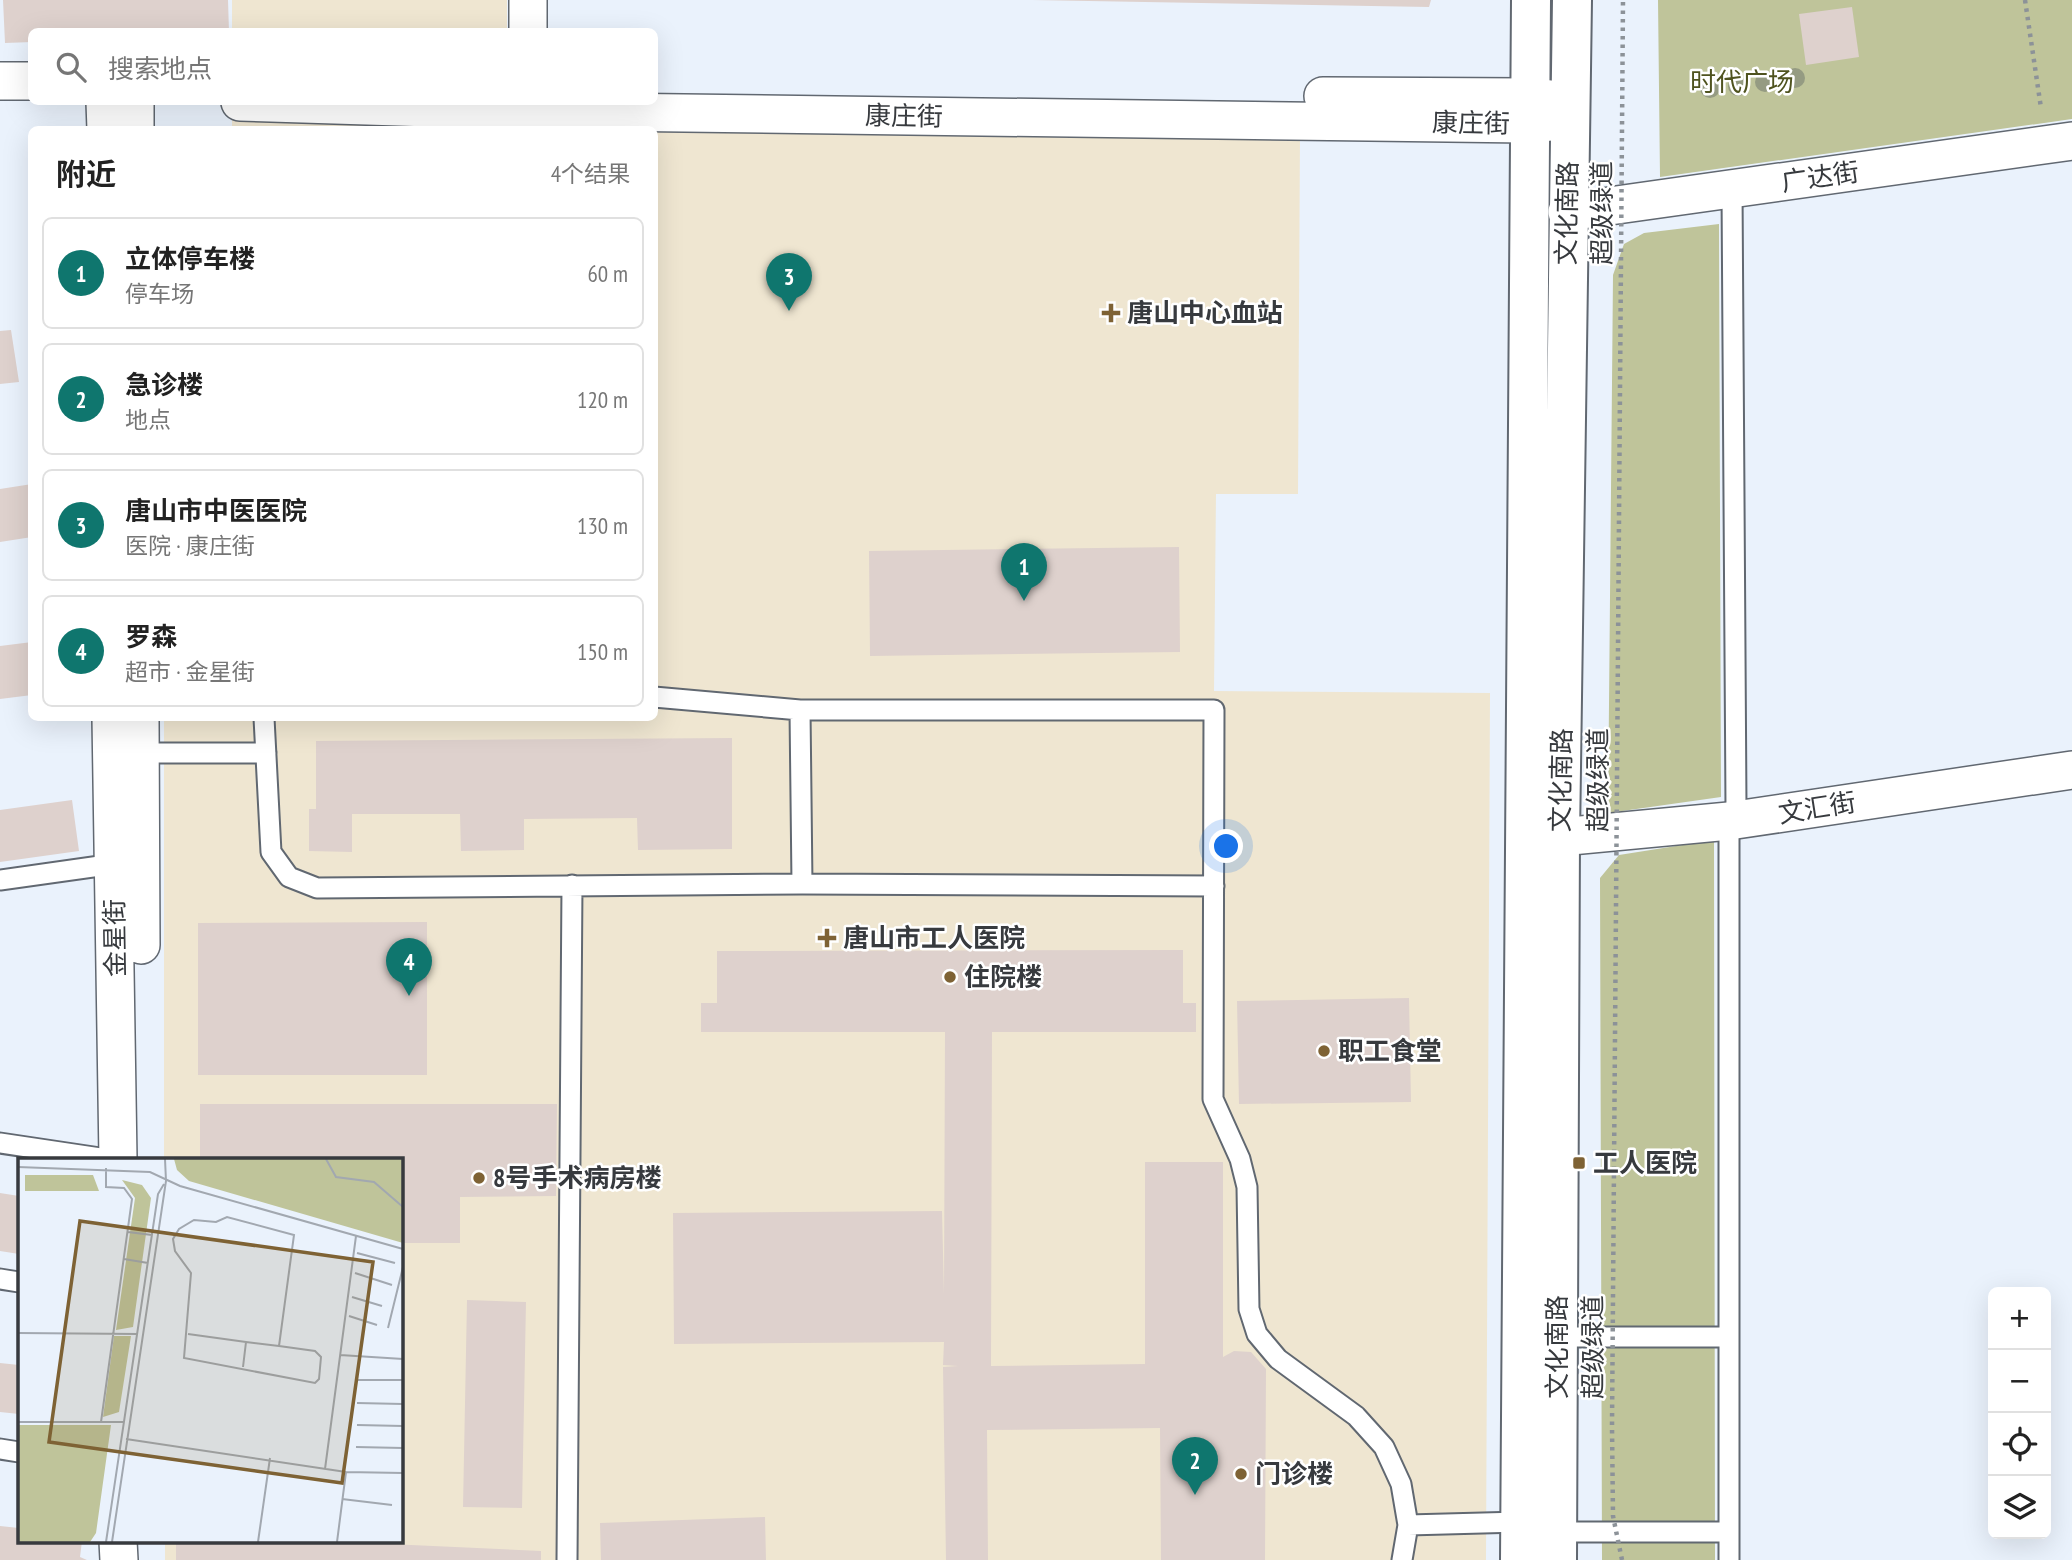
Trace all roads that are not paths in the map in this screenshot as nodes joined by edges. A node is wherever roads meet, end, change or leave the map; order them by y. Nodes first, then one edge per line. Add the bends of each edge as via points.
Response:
1 (528, 0) edge
2 (1531, 0) edge
3 (1572, 0) edge
4 (528, 28) edge
5 (0, 81) edge
6 (28, 81) edge
7 (658, 93) edge
8 (106, 105) edge
9 (135, 105) edge
10 (454, 105) edge
11 (525, 106) edge
12 (1529, 110) junction
13 (1570, 111) junction
14 (106, 126) edge
15 (135, 126) edge
16 (2072, 141) edge
17 (1732, 189) junction
18 (1567, 212) junction
19 (658, 697) edge
20 (800, 710) junction
21 (138, 721) edge
22 (264, 721) edge
23 (121, 741) edge
24 (266, 753) junction
25 (2072, 770) edge
26 (1729, 821) junction
27 (1560, 837) junction
28 (127, 874) junction
29 (0, 880) edge
30 (802, 884) junction
31 (572, 885) junction
32 (1214, 886) junction
33 (0, 1143) edge
34 (100, 1158) edge
35 (118, 1158) edge
36 (141, 1158) edge
37 (0, 1279) edge
38 (18, 1282) edge
39 (1558, 1337) junction
40 (1729, 1337) junction
41 (0, 1449) edge
42 (18, 1452) edge
43 (1520, 1522) junction
44 (1408, 1525) junction
45 (1729, 1532) junction
46 (118, 1542) edge
47 (143, 1542) edge
48 (1557, 1546) edge
49 (119, 1560) edge
50 (143, 1560) edge
51 (567, 1560) edge
52 (1402, 1560) edge
53 (1520, 1560) edge
54 (1729, 1560) edge

1 - 4 street
2 - 12 street, 文化南路
3 - 13 street, 文化南路
5 - 6 street
7 - 12 street, 康庄街
8 - 14 street
9 - 15 street
10 - 11 street, 康庄街
11 - 12 street, 康庄街
12 - 13 street, 康庄街
12 - 43 street, 文化南路
13 - 18 street, 文化南路
16 - 17 street, 广达街
17 - 18 street, 广达街
17 - 26 lane via 1736,807
18 - 27 street, 文化南路
19 - 20 lane
20 - 30 lane
20 - 32 lane via 1214,710
21 - 23 street, 金星街
22 - 24 lane
23 - 24 lane
23 - 28 street, 金星街
24 - 31 lane via 271,852 289,877 298,881 317,888
25 - 26 street, 文汇街
26 - 27 street, 文汇街
26 - 40 lane
27 - 39 street, 文化南路
28 - 29 lane
28 - 35 street, 金星街
28 - 36 street, 金星街
30 - 31 lane
30 - 32 lane
31 - 51 lane
32 - 44 lane via 1213,1099 1240,1159 1247,1187 1249,1309 1257,1334 1278,1359 1356,1416 1384,1447 1401,1484
33 - 34 lane
37 - 38 lane
39 - 40 lane
39 - 48 street, 文化南路
40 - 45 lane
41 - 42 lane
43 - 44 lane
43 - 53 street, 文化南路
44 - 52 lane
45 - 48 lane
45 - 54 lane
46 - 49 street
47 - 50 street

